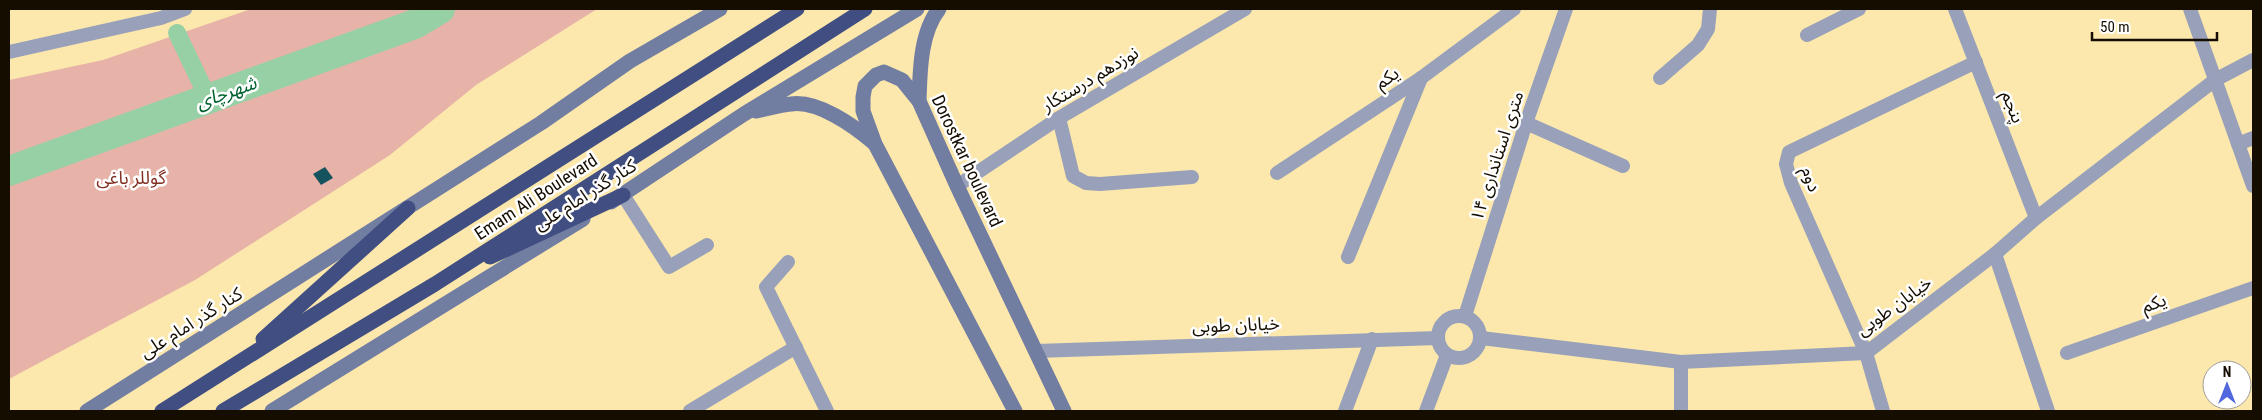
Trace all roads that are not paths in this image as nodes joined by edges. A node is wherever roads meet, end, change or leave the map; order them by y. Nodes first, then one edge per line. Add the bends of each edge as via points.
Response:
1 (185, 9) edge
2 (720, 9) edge
3 (797, 9) edge
4 (865, 9) edge
5 (917, 9) edge
6 (940, 9) edge
7 (1245, 9) edge
8 (1514, 9) edge
9 (1566, 9) edge
10 (1710, 9) edge
11 (1859, 9) edge
12 (1955, 9) edge
13 (2190, 9) edge
14 (1807, 35) dead end
15 (9, 52) edge
16 (2253, 60) edge
17 (1976, 62) junction
18 (1421, 78) junction
19 (1660, 78) dead end
20 (2215, 80) junction
21 (919, 101) junction
22 (744, 114) junction
23 (1059, 118) junction
24 (1526, 123) junction
25 (2253, 138) edge
26 (875, 144) junction
27 (2238, 144) junction
28 (1623, 166) dead end
29 (1277, 173) dead end
30 (1192, 177) dead end
31 (957, 186) junction
32 (2253, 186) edge
33 (623, 195) junction
34 (408, 208) junction
35 (2036, 218) junction
36 (707, 245) dead end
37 (1995, 254) junction
38 (1348, 258) dead end
39 (788, 262) dead end
40 (435, 284) junction
41 (2253, 288) edge
42 (1465, 316) junction
43 (1438, 338) junction
44 (1481, 338) junction
45 (1372, 339) junction
46 (796, 347) junction
47 (1036, 351) junction
48 (1866, 353) junction
49 (2067, 353) dead end
50 (1447, 355) junction
51 (1681, 362) junction
52 (232, 367) junction
53 (1010, 409) edge
54 (87, 411) edge
55 (162, 411) edge
56 (223, 411) edge
57 (272, 411) edge
58 (690, 411) edge
59 (827, 411) edge
60 (1064, 411) edge
61 (1344, 411) edge
62 (1426, 411) edge
63 (1681, 411) edge
64 (1884, 411) edge
65 (2048, 411) edge

1 - 15 street via 161,18
2 - 34 main road, کنار گذر امام علی via 630,61 541,123
3 - 52 highway, Emam Ali Boulevard
4 - 40 highway, Emam Ali Boulevard
5 - 22 main road, کنار گذر امام علی
6 - 21 main road via 934,16 920,59
7 - 23 street, نوزدهم درستکار
8 - 18 street, یکم
9 - 24 street, ۱۴ متری استانداری
10 - 19 street via 1708,29 1698,45
11 - 14 street
12 - 17 street, پنجم
13 - 20 street
16 - 20 street, خیابان طوبی
17 - 35 street, پنجم
17 - 48 street, دوم via 1789,152 1786,164 1791,183
18 - 29 street, یکم
18 - 38 street
20 - 27 street
20 - 35 street, خیابان طوبی
21 - 26 main road, Dorostkar boulevard via 902,80 884,72 876,75 865,86 863,111
21 - 31 main road, Dorostkar boulevard
22 - 26 main road via 792,103 814,107 852,125
22 - 33 main road, کنار گذر امام علی
23 - 30 street via 1073,176 1086,183
23 - 31 street, نوزدهم درستکار
24 - 28 street
24 - 42 street, ۱۴ متری استانداری
25 - 27 street
26 - 53 main road, Dorostkar boulevard
27 - 32 street
31 - 47 main road, Dorostkar boulevard
33 - 36 street via 669,267
33 - 40 highway
33 - 57 main road, کنار گذر امام علی
34 - 52 highway
34 - 54 main road, کنار گذر امام علی
35 - 37 street, خیابان طوبی
37 - 48 street, خیابان طوبی
37 - 65 street
39 - 46 street via 766,287
40 - 56 highway, Emam Ali Boulevard
41 - 49 street, یکم
42 - 43 street via 1446,320
42 - 44 street via 1474,321
43 - 45 street, خیابان طوبی
43 - 50 street
44 - 50 street via 1477,349 1469,356
44 - 51 street, خیابان طوبی
45 - 47 street, خیابان طوبی
45 - 61 street
46 - 58 street
46 - 59 street
47 - 60 main road, Dorostkar boulevard
48 - 51 street, خیابان طوبی
48 - 64 street
50 - 62 street
51 - 63 street
52 - 55 highway, Emam Ali Boulevard

